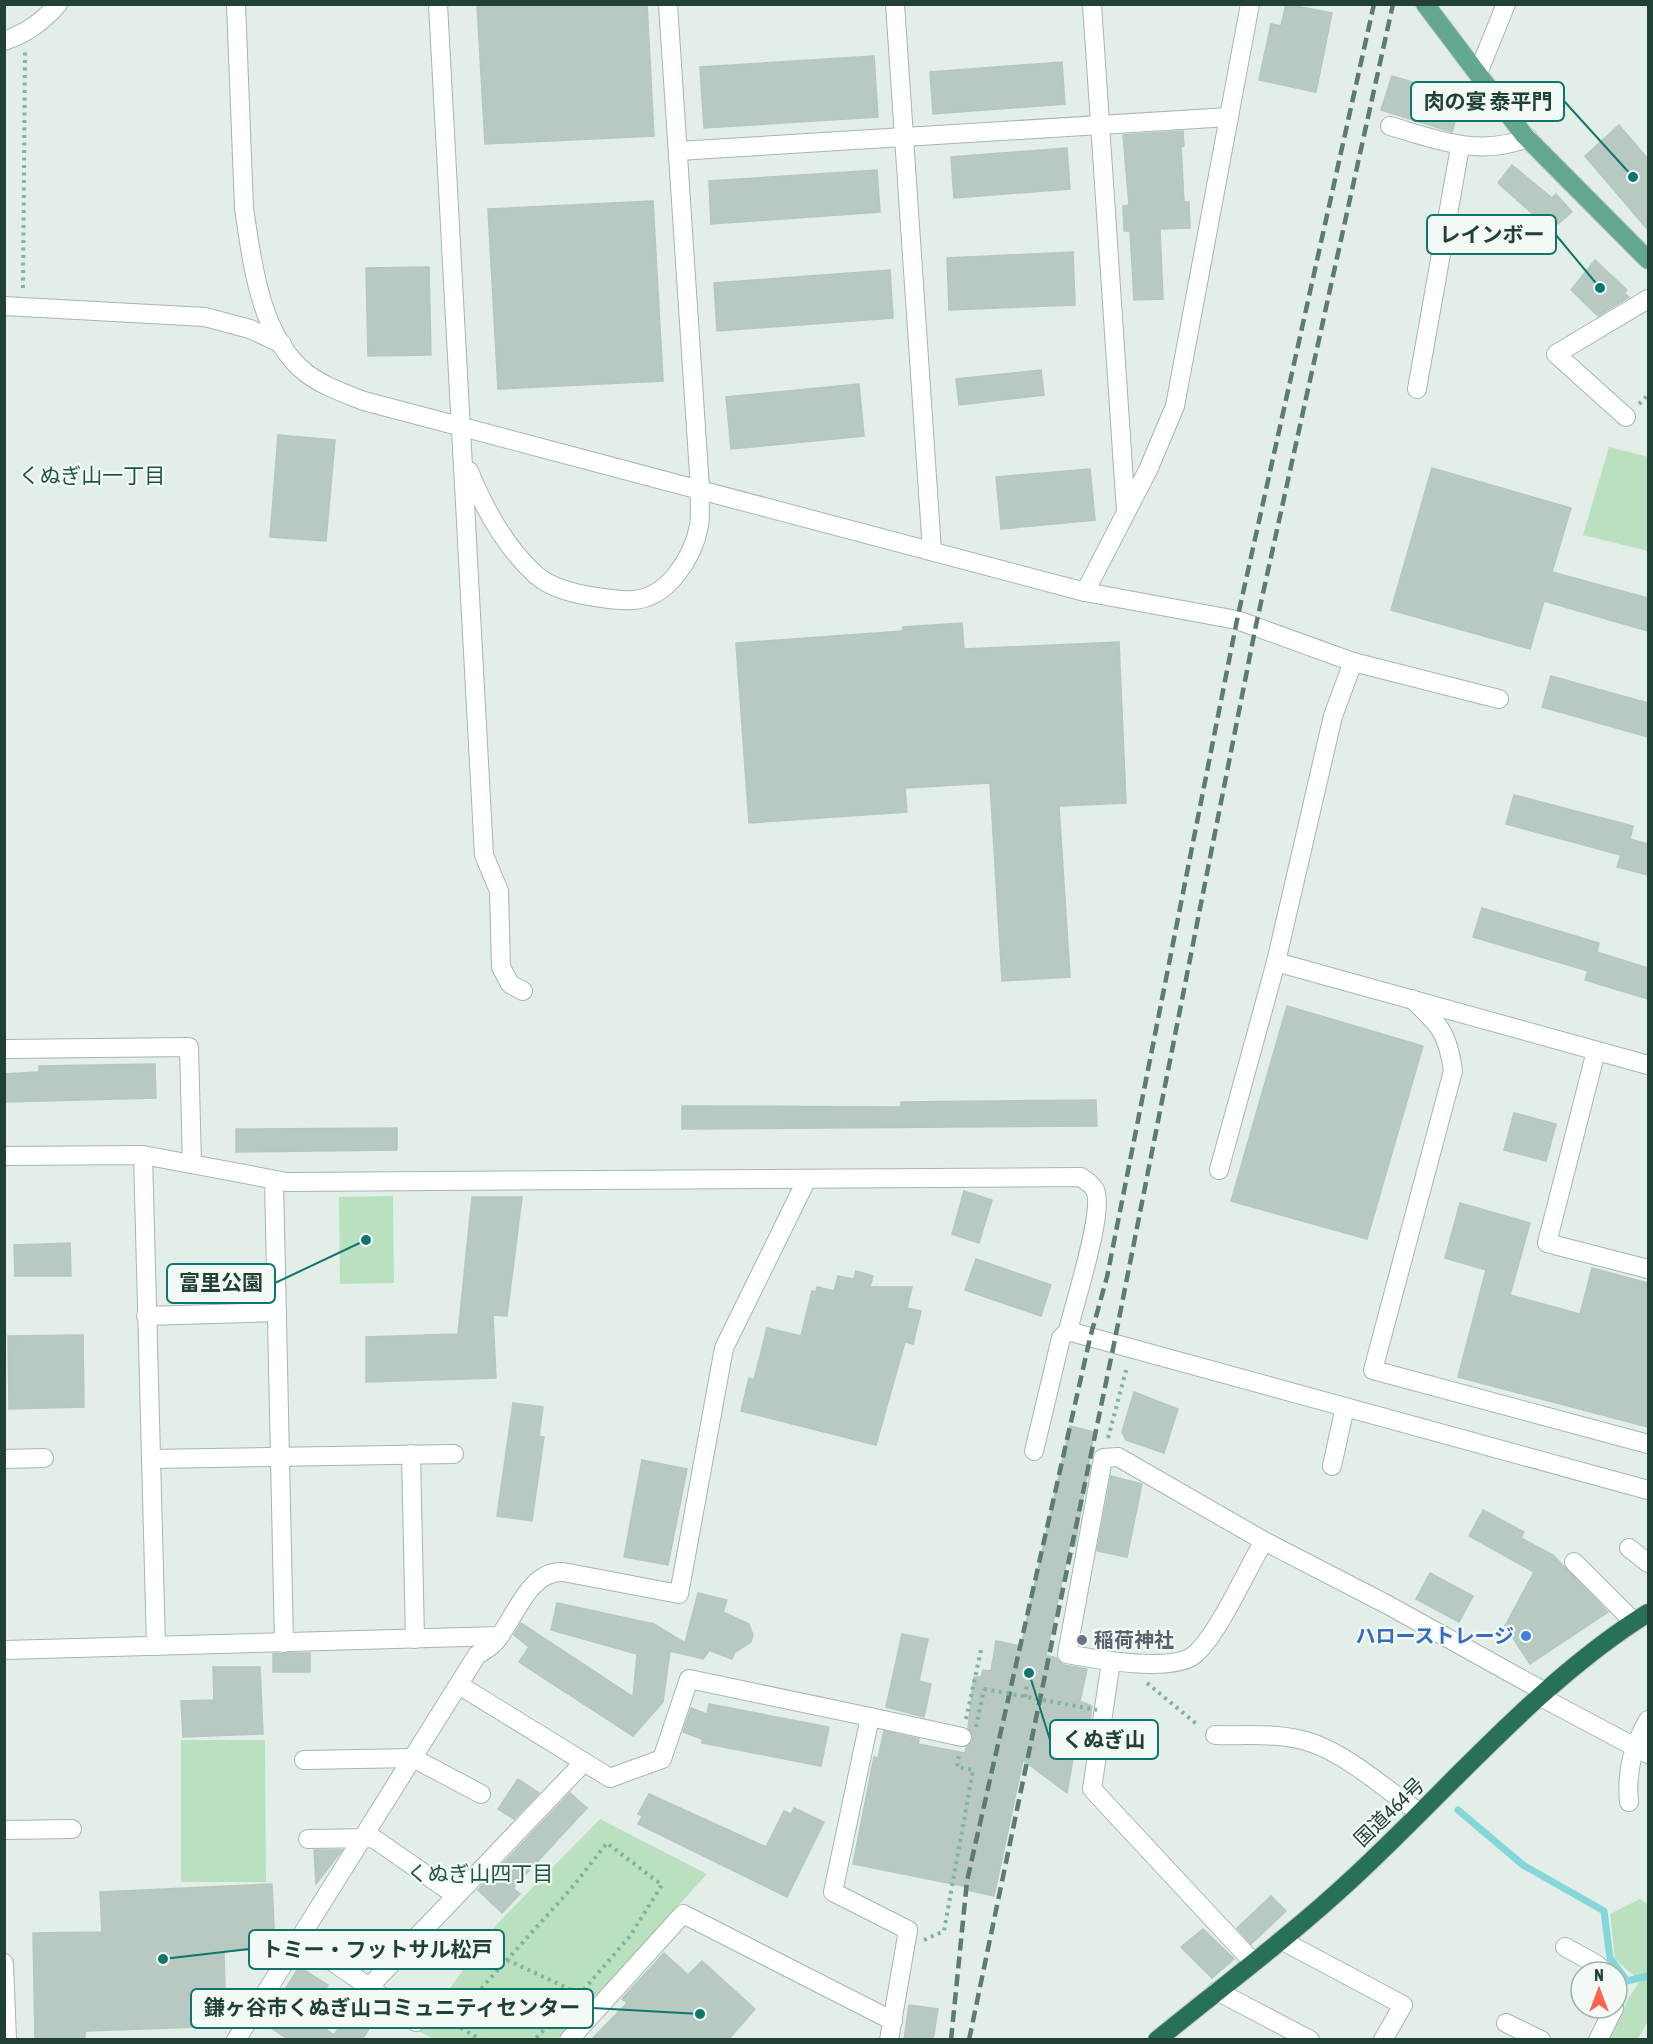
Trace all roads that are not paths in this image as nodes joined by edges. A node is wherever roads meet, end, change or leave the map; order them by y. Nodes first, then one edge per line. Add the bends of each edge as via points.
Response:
1 (58, 4) edge
2 (236, 4) edge
3 (438, 4) edge
4 (668, 4) edge
5 (896, 4) edge
6 (1092, 4) edge
7 (1250, 4) edge
8 (1425, 4) edge
9 (1506, 4) edge
10 (4, 41) edge
11 (1478, 73) junction
12 (1229, 117) junction
13 (1101, 126) junction
14 (1390, 126) dead end
15 (905, 138) junction
16 (1528, 138) junction
17 (1460, 147) junction
18 (678, 151) junction
19 (1647, 256) edge
20 (1648, 299) edge
21 (4, 306) edge
22 (282, 344) junction
23 (1417, 389) dead end
24 (1626, 417) dead end
25 (462, 425) junction
26 (464, 459) junction
27 (700, 489) junction
28 (1126, 512) junction
29 (933, 551) junction
30 (1085, 592) junction
31 (1353, 662) junction
32 (1499, 699) dead end
33 (1276, 962) junction
34 (524, 990) dead end
35 (1412, 999) junction
36 (4, 1049) edge
37 (1596, 1051) junction
38 (1648, 1065) edge
39 (143, 1155) junction
40 (4, 1156) edge
41 (192, 1164) junction
42 (1219, 1170) dead end
43 (807, 1179) junction
44 (274, 1181) junction
45 (1648, 1269) edge
46 (277, 1312) junction
47 (147, 1316) junction
48 (1068, 1331) junction
49 (1345, 1407) junction
50 (1648, 1444) edge
51 (1034, 1451) dead end
52 (411, 1454) junction
53 (454, 1454) dead end
54 (281, 1457) junction
55 (4, 1458) edge
56 (44, 1458) dead end
57 (151, 1460) junction
58 (1332, 1466) dead end
59 (1648, 1490) edge
60 (1264, 1541) junction
61 (1629, 1548) dead end
62 (1574, 1562) dead end
63 (1648, 1563) edge
64 (1641, 1617) edge
65 (500, 1636) junction
66 (415, 1640) junction
67 (285, 1643) junction
68 (156, 1646) junction
69 (4, 1650) edge
70 (1117, 1662) junction
71 (459, 1685) junction
72 (1543, 1695) junction
73 (870, 1717) junction
74 (1648, 1720) edge
75 (1215, 1735) road end
76 (968, 1736) road end
77 (1641, 1750) edge
78 (413, 1758) junction
79 (304, 1760) dead end
80 (584, 1762) junction
81 (482, 1794) dead end
82 (1629, 1802) dead end
83 (1420, 1813) junction
84 (72, 1829) dead end
85 (4, 1830) edge
86 (363, 1838) junction
87 (309, 1839) dead end
88 (448, 1890) dead end
89 (300, 1940) junction
90 (1281, 1940) junction
91 (1565, 1947) dead end
92 (1589, 1960) edge
93 (1253, 1962) junction
94 (4, 1963) edge
95 (369, 1987) junction
96 (1217, 1991) junction
97 (1608, 2020) edge
98 (893, 2021) junction
99 (416, 2022) road end
100 (1506, 2023) dead end
101 (7, 2040) edge
102 (236, 2040) edge
103 (569, 2040) edge
104 (890, 2040) edge
105 (1157, 2040) edge
106 (1310, 2040) edge
107 (1383, 2040) edge
108 (1541, 2040) edge
109 (1598, 2040) edge

1 - 10 street via 25,34
2 - 22 street via 244,208 272,328
3 - 25 street
4 - 18 street
5 - 15 street
6 - 13 street
7 - 12 street
8 - 11 main road
9 - 11 street
11 - 16 main road
12 - 13 street
12 - 28 street via 1175,406
13 - 15 street
13 - 28 street
14 - 17 street
15 - 18 street
15 - 29 street
16 - 17 street via 1508,146
16 - 19 main road
17 - 23 street
18 - 27 street
20 - 24 street via 1556,354
21 - 22 street via 205,317 250,329
22 - 25 street via 305,372 324,384 364,401
25 - 26 street
25 - 27 street
26 - 27 street via 483,505 538,577 572,593 599,597 634,600 657,592 676,576 691,552 699,525
26 - 34 street via 484,855 499,891 501,967 510,984
27 - 29 street
28 - 30 street
29 - 30 street
30 - 31 street via 1246,623
31 - 32 street
31 - 33 street via 1334,716
33 - 35 street
33 - 42 street
35 - 37 street
35 - 50 street via 1439,1024 1449,1044 1453,1071 1373,1370
36 - 41 street via 189,1047
37 - 38 street
37 - 45 street via 1547,1243
39 - 40 street
39 - 41 street
39 - 47 street
41 - 44 street
43 - 44 street
43 - 48 street via 1081,1177 1095,1191 1097,1203 1089,1252
43 - 65 street via 724,1348 679,1594 551,1571 537,1581
44 - 46 street
46 - 47 street
46 - 54 street
47 - 57 street
48 - 49 street
48 - 51 street via 1061,1338
49 - 58 street
49 - 59 street
52 - 53 street
52 - 54 street
52 - 66 street
54 - 57 street
54 - 67 street
55 - 56 street
57 - 68 street
60 - 70 street via 1207,1642 1193,1656 1178,1662
60 - 70 street via 1105,1452 1067,1654
60 - 72 street via 1388,1605
61 - 63 street
62 - 64 street
64 - 72 highway, 国道464号 via 1593,1650
65 - 66 street
65 - 71 street via 477,1655
66 - 67 street
67 - 68 street
68 - 69 street
70 - 93 street via 1092,1789
71 - 78 street
71 - 80 street
72 - 77 street
72 - 83 highway, 国道464号
73 - 76 street
73 - 80 street via 690,1679 662,1759 610,1778
73 - 98 street via 833,1892 908,1930
74 - 77 street
75 - 83 street via 1283,1737 1310,1742 1329,1750
77 - 82 street via 1627,1779
78 - 79 street
78 - 81 street
78 - 86 street
80 - 95 street
83 - 90 highway, 国道464号 via 1354,1878
84 - 85 street
86 - 87 street
86 - 88 street via 373,1838
86 - 89 street
89 - 95 street
89 - 102 street
90 - 93 highway, 国道464号
90 - 107 street via 1402,2005
91 - 92 street
93 - 96 highway, 国道464号
94 - 101 street
95 - 99 street
96 - 105 highway, 国道464号
96 - 106 street
97 - 109 street
98 - 103 street via 682,1914
98 - 104 street
100 - 108 street

